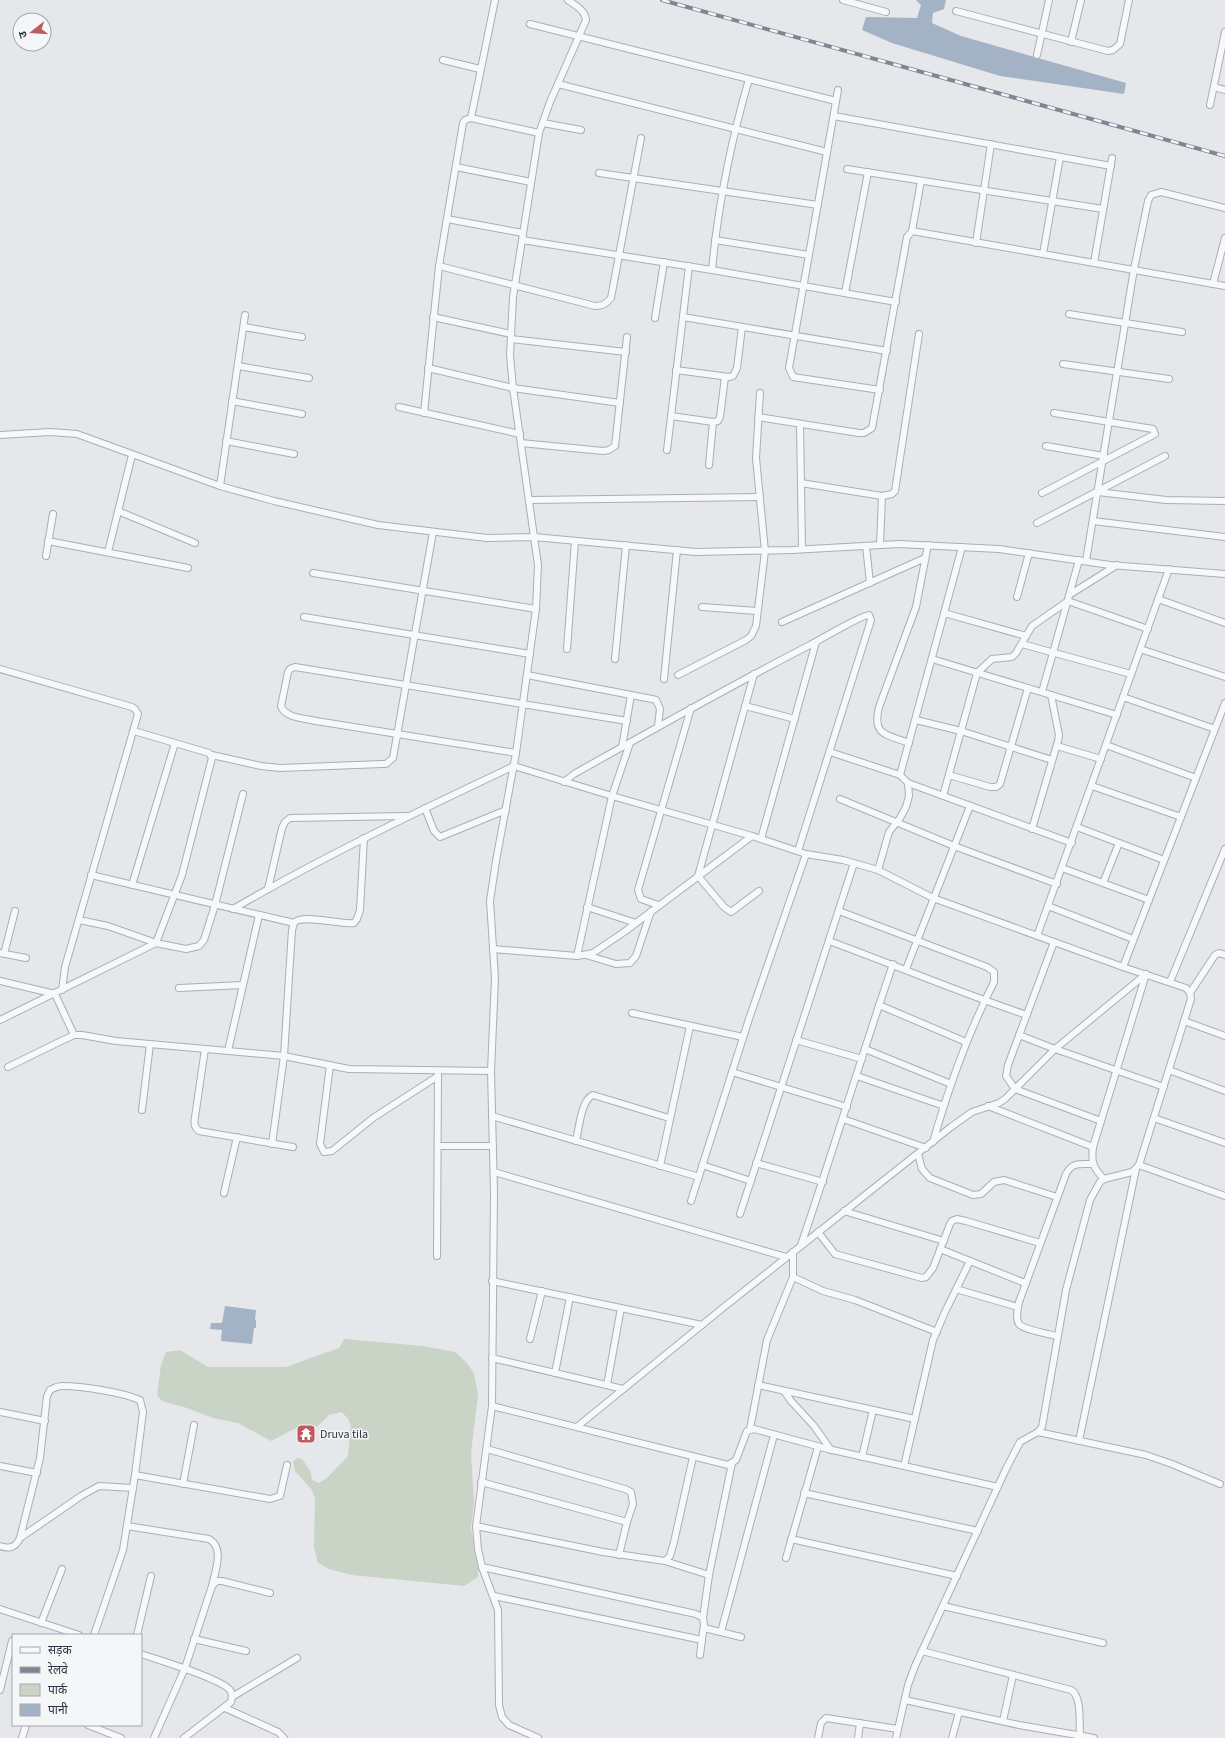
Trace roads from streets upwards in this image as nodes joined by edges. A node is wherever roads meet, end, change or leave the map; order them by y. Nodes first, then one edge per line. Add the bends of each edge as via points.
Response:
1 (495, 0) edge
2 (568, 0) edge
3 (843, 0) edge
4 (1049, 0) edge
5 (1081, 0) edge
6 (1129, 0) edge
7 (956, 11) dead end
8 (886, 12) dead end
9 (530, 24) dead end
10 (1225, 32) edge
11 (1041, 34) junction
12 (579, 36) junction
13 (1071, 42) junction
14 (1224, 45) edge
15 (1037, 55) dead end
16 (443, 60) dead end
17 (480, 69) junction
18 (749, 79) junction
19 (558, 84) junction
20 (1214, 86) junction
21 (838, 90) dead end
22 (1225, 90) edge
23 (836, 101) junction
24 (1210, 105) dead end
25 (834, 116) junction
26 (471, 118) junction
27 (543, 123) junction
28 (735, 128) junction
29 (581, 130) dead end
30 (539, 133) junction
31 (641, 138) dead end
32 (992, 144) junction
33 (828, 152) junction
34 (1060, 157) junction
35 (1112, 158) dead end
36 (1110, 166) junction
37 (456, 167) junction
38 (847, 168) dead end
39 (868, 172) junction
40 (599, 173) dead end
41 (634, 178) junction
42 (921, 181) junction
43 (532, 182) junction
44 (984, 190) junction
45 (724, 192) junction
46 (1052, 201) junction
47 (818, 205) junction
48 (1225, 208) edge
49 (1103, 209) junction
50 (447, 219) junction
51 (912, 231) junction
52 (523, 233) junction
53 (1225, 238) edge
54 (522, 240) junction
55 (715, 240) junction
56 (976, 243) junction
57 (1043, 254) junction
58 (620, 255) junction
59 (809, 255) junction
60 (664, 262) junction
61 (1094, 263) junction
62 (439, 266) junction
63 (689, 266) junction
64 (1134, 269) junction
65 (712, 270) junction
66 (1213, 284) junction
67 (515, 285) junction
68 (804, 286) junction
69 (1225, 286) edge
70 (845, 293) junction
71 (896, 302) junction
72 (1069, 314) dead end
73 (245, 316) dead end
74 (433, 317) junction
75 (683, 317) junction
76 (655, 318) dead end
77 (1126, 323) junction
78 (244, 327) junction
79 (742, 327) junction
80 (1182, 332) dead end
81 (919, 334) dead end
82 (511, 336) junction
83 (795, 336) junction
84 (302, 337) dead end
85 (628, 337) dead end
86 (887, 351) junction
87 (626, 352) junction
88 (1062, 364) dead end
89 (238, 366) junction
90 (428, 368) junction
91 (676, 370) junction
92 (1117, 372) junction
93 (725, 376) junction
94 (309, 378) dead end
95 (1170, 379) dead end
96 (513, 388) junction
97 (880, 390) junction
98 (760, 393) dead end
99 (232, 401) junction
100 (620, 403) junction
101 (399, 407) dead end
102 (424, 413) junction
103 (302, 414) dead end
104 (1054, 414) dead end
105 (671, 416) junction
106 (758, 417) junction
107 (713, 422) junction
108 (1109, 422) junction
109 (800, 424) junction
110 (520, 434) junction
111 (0, 435) edge
112 (226, 441) junction
113 (521, 443) junction
114 (1046, 446) dead end
115 (667, 450) dead end
116 (294, 454) dead end
117 (132, 455) junction
118 (1165, 456) dead end
119 (1103, 459) junction
120 (709, 465) dead end
121 (801, 483) junction
122 (220, 486) junction
123 (1098, 492) junction
124 (1042, 493) dead end
125 (882, 496) junction
126 (760, 497) junction
127 (529, 500) junction
128 (1225, 501) edge
129 (118, 511) junction
130 (53, 514) dead end
131 (1093, 521) junction
132 (1037, 523) dead end
133 (433, 532) junction
134 (534, 537) junction
135 (1225, 537) edge
136 (48, 541) junction
137 (575, 541) junction
138 (195, 543) dead end
139 (626, 545) junction
140 (880, 545) junction
141 (928, 545) junction
142 (866, 546) junction
143 (962, 547) junction
144 (802, 549) junction
145 (677, 550) junction
146 (765, 551) junction
147 (108, 552) junction
148 (1029, 553) junction
149 (46, 556) dead end
150 (925, 558) junction
151 (1079, 560) junction
152 (1086, 561) junction
153 (1117, 565) junction
154 (188, 568) dead end
155 (1169, 569) junction
156 (313, 573) dead end
157 (1225, 574) edge
158 (870, 583) junction
159 (423, 591) junction
160 (1017, 597) dead end
161 (1068, 598) junction
162 (1158, 600) junction
163 (702, 607) dead end
164 (536, 609) junction
165 (757, 611) junction
166 (944, 612) junction
167 (304, 617) dead end
168 (782, 622) dead end
169 (1225, 623) edge
170 (1148, 629) junction
171 (415, 635) junction
172 (1026, 636) junction
173 (816, 642) junction
174 (1022, 644) junction
175 (567, 649) dead end
176 (1140, 649) junction
177 (1053, 653) junction
178 (530, 654) junction
179 (615, 659) dead end
180 (932, 659) junction
181 (0, 669) edge
182 (977, 673) junction
183 (754, 674) junction
184 (1131, 674) junction
185 (527, 675) junction
186 (678, 675) dead end
187 (1225, 677) edge
188 (664, 679) dead end
189 (406, 685) junction
190 (1028, 688) junction
191 (1042, 692) junction
192 (631, 695) junction
193 (1051, 695) junction
194 (1123, 697) junction
195 (523, 703) junction
196 (1225, 703) edge
197 (745, 706) junction
198 (691, 708) junction
199 (1117, 715) junction
200 (794, 719) junction
201 (916, 720) junction
202 (627, 721) junction
203 (658, 726) junction
204 (1215, 729) junction
205 (134, 731) junction
206 (961, 731) junction
207 (397, 734) junction
208 (175, 743) junction
209 (630, 743) junction
210 (909, 743) junction
211 (1106, 745) junction
212 (1057, 746) junction
213 (622, 747) junction
214 (1012, 747) junction
215 (830, 752) junction
216 (516, 753) junction
217 (212, 755) junction
218 (1101, 759) junction
219 (1052, 760) junction
220 (514, 766) junction
221 (900, 775) junction
222 (949, 775) junction
223 (1196, 778) junction
224 (564, 782) junction
225 (908, 783) junction
226 (1092, 786) junction
227 (244, 794) dead end
228 (612, 796) junction
229 (943, 796) junction
230 (840, 799) dead end
231 (970, 806) junction
232 (425, 808) junction
233 (506, 810) junction
234 (660, 810) junction
235 (409, 816) junction
236 (1181, 817) junction
237 (896, 822) junction
238 (711, 824) junction
239 (1077, 827) junction
240 (1032, 829) junction
241 (752, 836) junction
242 (364, 838) junction
243 (761, 839) junction
244 (1119, 843) junction
245 (1072, 844) junction
246 (954, 846) junction
247 (1225, 849) edge
248 (798, 851) junction
249 (806, 854) junction
250 (1164, 860) junction
251 (854, 863) junction
252 (1062, 868) junction
253 (878, 870) junction
254 (91, 875) junction
255 (698, 876) junction
256 (1103, 883) junction
257 (1057, 884) junction
258 (132, 885) junction
259 (268, 889) junction
260 (759, 892) dead end
261 (174, 894) junction
262 (933, 898) junction
263 (1149, 900) junction
264 (215, 905) junction
265 (658, 905) junction
266 (1048, 906) junction
267 (588, 907) junction
268 (233, 909) junction
269 (839, 910) junction
270 (15, 911) dead end
271 (651, 911) junction
272 (259, 915) junction
273 (79, 920) junction
274 (294, 923) junction
275 (636, 923) junction
276 (1037, 936) junction
277 (1133, 939) junction
278 (829, 941) junction
279 (917, 941) junction
280 (1054, 942) junction
281 (156, 943) junction
282 (493, 949) junction
283 (2, 953) edge
284 (586, 955) junction
285 (1225, 955) edge
286 (577, 956) junction
287 (26, 958) dead end
288 (893, 964) junction
289 (1123, 967) junction
290 (906, 969) junction
291 (1146, 974) junction
292 (0, 981) edge
293 (1170, 982) junction
294 (243, 985) junction
295 (179, 988) dead end
296 (62, 990) junction
297 (1190, 993) junction
298 (55, 994) junction
299 (984, 1001) junction
300 (879, 1005) junction
301 (632, 1013) dead end
302 (1027, 1015) junction
303 (0, 1020) edge
304 (1184, 1021) junction
305 (690, 1026) junction
306 (74, 1035) junction
307 (1020, 1035) junction
308 (1225, 1036) edge
309 (743, 1037) junction
310 (796, 1040) junction
311 (966, 1042) junction
312 (150, 1044) junction
313 (205, 1049) junction
314 (865, 1049) junction
315 (1055, 1049) junction
316 (228, 1051) junction
317 (284, 1056) junction
318 (862, 1059) junction
319 (330, 1065) junction
320 (8, 1067) dead end
321 (1169, 1070) junction
322 (491, 1071) junction
323 (1117, 1071) junction
324 (732, 1072) junction
325 (438, 1073) junction
326 (857, 1076) junction
327 (950, 1084) junction
328 (781, 1087) junction
329 (1164, 1087) junction
330 (1015, 1089) junction
331 (1225, 1091) edge
332 (944, 1106) junction
333 (988, 1106) junction
334 (847, 1107) junction
335 (142, 1110) dead end
336 (492, 1116) junction
337 (669, 1118) junction
338 (843, 1118) junction
339 (1154, 1118) junction
340 (1101, 1121) junction
341 (237, 1137) junction
342 (576, 1141) junction
343 (933, 1142) junction
344 (1225, 1143) edge
345 (272, 1144) junction
346 (438, 1146) junction
347 (493, 1146) junction
348 (292, 1147) dead end
349 (1094, 1147) junction
350 (926, 1148) junction
351 (918, 1154) junction
352 (756, 1163) junction
353 (1092, 1164) junction
354 (702, 1165) junction
355 (660, 1166) junction
356 (1138, 1167) junction
357 (494, 1172) junction
358 (699, 1177) junction
359 (1104, 1178) junction
360 (751, 1181) junction
361 (823, 1182) junction
362 (224, 1193) dead end
363 (1225, 1196) edge
364 (1057, 1197) junction
365 (691, 1201) dead end
366 (844, 1211) junction
367 (740, 1214) dead end
368 (818, 1232) junction
369 (944, 1241) junction
370 (1040, 1243) junction
371 (801, 1246) junction
372 (940, 1249) junction
373 (793, 1252) junction
374 (437, 1256) dead end
375 (786, 1257) junction
376 (970, 1261) junction
377 (793, 1277) junction
378 (492, 1281) junction
379 (1025, 1283) junction
380 (956, 1289) junction
381 (542, 1291) junction
382 (570, 1297) junction
383 (1018, 1307) junction
384 (621, 1308) junction
385 (702, 1325) junction
386 (937, 1332) junction
387 (1057, 1336) junction
388 (530, 1339) dead end
389 (492, 1358) junction
390 (555, 1373) junction
391 (607, 1385) junction
392 (758, 1385) junction
393 (623, 1389) junction
394 (784, 1391) junction
395 (492, 1406) junction
396 (873, 1410) junction
397 (0, 1412) edge
398 (915, 1419) junction
399 (45, 1421) junction
400 (194, 1425) dead end
401 (578, 1426) junction
402 (750, 1429) junction
403 (1038, 1432) junction
404 (774, 1435) junction
405 (1079, 1441) junction
406 (818, 1447) junction
407 (487, 1449) junction
408 (831, 1450) junction
409 (862, 1456) junction
410 (693, 1457) junction
411 (732, 1463) junction
412 (287, 1465) dead end
413 (0, 1466) edge
414 (904, 1466) junction
415 (37, 1473) junction
416 (136, 1475) junction
417 (481, 1482) junction
418 (184, 1484) junction
419 (1220, 1484) dead end
420 (998, 1487) junction
421 (133, 1488) junction
422 (804, 1493) junction
423 (627, 1522) junction
424 (127, 1526) junction
425 (476, 1526) junction
426 (978, 1531) junction
427 (20, 1538) junction
428 (791, 1539) junction
429 (0, 1546) edge
430 (619, 1555) junction
431 (786, 1558) dead end
432 (665, 1561) junction
433 (482, 1567) junction
434 (62, 1569) dead end
435 (709, 1574) junction
436 (151, 1576) dead end
437 (957, 1576) junction
438 (212, 1586) junction
439 (270, 1593) dead end
440 (494, 1596) junction
441 (943, 1606) junction
442 (0, 1609) edge
443 (703, 1618) junction
444 (41, 1623) junction
445 (704, 1628) junction
446 (721, 1632) junction
447 (76, 1634) edge
448 (94, 1634) edge
449 (137, 1634) edge
450 (741, 1637) dead end
451 (194, 1639) junction
452 (702, 1640) junction
453 (12, 1641) dead end
454 (1103, 1644) dead end
455 (246, 1651) dead end
456 (922, 1651) junction
457 (142, 1654) edge
458 (700, 1655) dead end
459 (297, 1658) dead end
460 (185, 1668) junction
461 (1013, 1675) junction
462 (0, 1690) edge
463 (232, 1697) junction
464 (905, 1700) junction
465 (225, 1708) junction
466 (959, 1712) junction
467 (1003, 1721) junction
468 (860, 1723) junction
469 (26, 1726) edge
470 (91, 1726) edge
471 (898, 1729) junction
472 (1080, 1735) junction
473 (22, 1738) edge
474 (121, 1738) edge
475 (154, 1738) edge
476 (184, 1738) edge
477 (284, 1738) edge
478 (538, 1738) edge
479 (818, 1738) edge
480 (858, 1738) edge
481 (896, 1738) edge
482 (952, 1738) edge
483 (1094, 1738) edge

1 - 17 street
2 - 12 street via 586,15
3 - 8 street
4 - 11 street
5 - 13 street
6 - 13 street via 1118,48 1108,51
7 - 11 street
9 - 12 street
10 - 14 street
11 - 13 street
11 - 15 street
12 - 18 street
12 - 19 street
14 - 20 street
16 - 17 street
17 - 26 street
18 - 23 street
18 - 28 street
19 - 27 street
19 - 28 street
20 - 22 street
20 - 24 street
21 - 23 street
23 - 25 street
25 - 32 street
25 - 33 street
26 - 30 street
26 - 37 street via 463,123
27 - 29 street
27 - 30 street
28 - 33 street
28 - 45 street
30 - 43 street
31 - 41 street
32 - 34 street
32 - 44 street
33 - 47 street
34 - 36 street
34 - 46 street
35 - 36 street
36 - 49 street
37 - 43 street
37 - 50 street
38 - 39 street
39 - 42 street
39 - 70 street
40 - 41 street
41 - 45 street
41 - 58 street
42 - 44 street
42 - 51 street
43 - 52 street
44 - 46 street
44 - 56 street
45 - 47 street
45 - 55 street
46 - 49 street
46 - 57 street
47 - 59 street
48 - 64 street via 1161,192 1151,195
49 - 61 street
50 - 52 street
50 - 62 street
51 - 56 street
51 - 71 street via 908,237
52 - 54 street
53 - 66 street
54 - 58 street
54 - 67 street
55 - 59 street
55 - 65 street
56 - 57 street
57 - 61 street
58 - 60 street
58 - 67 street via 611,298 602,306
59 - 68 street
60 - 63 street
60 - 76 street
61 - 64 street
62 - 67 street
62 - 74 street
63 - 65 street
63 - 75 street
64 - 66 street
64 - 77 street
65 - 68 street
66 - 69 street
67 - 82 street
68 - 70 street
68 - 83 street
70 - 71 street
71 - 86 street
72 - 77 street
73 - 78 street
74 - 82 street
74 - 90 street
75 - 79 street
75 - 91 street
77 - 80 street
77 - 92 street
78 - 84 street
78 - 89 street
79 - 83 street
79 - 93 street via 736,373 733,376
81 - 125 street via 895,491 888,496
82 - 87 street
82 - 96 street
83 - 86 street
83 - 97 street via 789,368 793,377
85 - 87 street
86 - 97 street
87 - 100 street
88 - 92 street
89 - 94 street
89 - 99 street
90 - 96 street
90 - 102 street
91 - 93 street
91 - 105 street
92 - 95 street
92 - 108 street
93 - 107 street via 720,417 718,421
96 - 100 street
96 - 110 street
97 - 109 street via 872,428 864,434
98 - 106 street
99 - 103 street
99 - 112 street
100 - 113 street via 615,446 609,450 603,452
101 - 102 street
102 - 110 street
104 - 108 street
105 - 107 street
105 - 115 street
106 - 109 street
106 - 126 street via 756,458
107 - 120 street
108 - 119 street
108 - 119 street via 1153,429 1155,434
109 - 121 street
110 - 113 street
111 - 117 street via 50,432 77,434
112 - 116 street
112 - 122 street
113 - 127 street
114 - 119 street
117 - 122 street
117 - 129 street
118 - 123 street
119 - 123 street
119 - 124 street
121 - 125 street
121 - 144 street
122 - 133 street via 378,525
123 - 128 street via 1166,500
123 - 131 street
123 - 132 street
125 - 140 street
126 - 127 street
126 - 146 street
127 - 134 street
129 - 138 street
129 - 147 street
130 - 136 street
131 - 135 street
131 - 152 street
133 - 134 street via 487,538
133 - 159 street
134 - 137 street
134 - 164 street via 538,565
136 - 147 street
136 - 149 street
137 - 139 street
137 - 175 street
139 - 145 street
139 - 179 street
140 - 141 street
140 - 142 street
141 - 143 street
141 - 150 street
142 - 144 street
142 - 158 street
143 - 148 street
143 - 166 street
144 - 146 street
145 - 146 street
145 - 188 street
146 - 165 street
147 - 154 street
148 - 151 street
148 - 160 street
150 - 158 street
150 - 210 street via 916,607 876,717 879,730
151 - 152 street
151 - 161 street
152 - 153 street
153 - 155 street
153 - 161 street
155 - 157 street
155 - 162 street
156 - 159 street
158 - 168 street
159 - 164 street
159 - 171 street
161 - 170 street
161 - 172 street via 1032,626
161 - 177 street
162 - 169 street
162 - 170 street
163 - 165 street
164 - 178 street
165 - 186 street via 756,626 751,636
166 - 172 street
166 - 180 street
167 - 171 street
170 - 176 street
171 - 178 street
171 - 189 street
172 - 174 street
173 - 183 street
173 - 200 street
173 - 215 street via 866,614 871,617
174 - 177 street
174 - 182 street via 1012,657 992,658
176 - 184 street
176 - 187 street
177 - 184 street
177 - 191 street
178 - 185 street
180 - 182 street
180 - 201 street
181 - 205 street via 132,707 138,714
182 - 190 street
182 - 206 street
183 - 197 street
183 - 198 street
184 - 194 street
185 - 192 street
185 - 195 street
189 - 195 street
189 - 207 street
189 - 207 street via 295,667 288,672 281,706 288,715
190 - 191 street
190 - 214 street
191 - 193 street
192 - 202 street
192 - 203 street via 656,700 660,709
193 - 199 street
193 - 212 street via 1059,735
194 - 199 street
194 - 204 street
195 - 202 street
195 - 216 street
196 - 204 street
197 - 200 street
197 - 238 street
198 - 203 street
198 - 234 street
199 - 211 street
200 - 243 street
201 - 206 street
201 - 210 street
202 - 213 street
203 - 209 street
204 - 223 street
205 - 208 street
205 - 254 street
206 - 214 street
206 - 222 street
207 - 216 street
207 - 217 street via 393,758 386,764 280,768
208 - 217 street
208 - 258 street
209 - 213 street
209 - 228 street
210 - 221 street
211 - 218 street
211 - 223 street
212 - 218 street
212 - 219 street
213 - 224 street
214 - 219 street
214 - 222 street via 1002,780 996,787
215 - 221 street
215 - 248 street
216 - 220 street
217 - 261 street via 188,856
218 - 226 street
219 - 240 street
220 - 224 street
220 - 232 street
220 - 233 street
221 - 225 street
222 - 229 street
223 - 236 street
224 - 228 street
225 - 229 street
225 - 237 street via 909,796 906,807
226 - 236 street
226 - 239 street
227 - 264 street
228 - 234 street
228 - 267 street
229 - 231 street
230 - 237 street
231 - 240 street
231 - 246 street
232 - 233 street via 434,831 440,837
232 - 235 street
233 - 282 street via 490,901
234 - 238 street
234 - 265 street via 638,890 641,899
235 - 242 street
235 - 259 street via 290,818 282,828
236 - 250 street
237 - 246 street
237 - 253 street via 889,832
238 - 241 street
238 - 255 street
239 - 244 street
239 - 245 street
240 - 245 street
241 - 243 street
241 - 255 street
242 - 259 street
242 - 274 street via 360,910 354,923 307,919
243 - 248 street
244 - 250 street
244 - 256 street
245 - 252 street
246 - 257 street
246 - 262 street
247 - 293 street
248 - 249 street
249 - 251 street
249 - 309 street
250 - 263 street
251 - 253 street
251 - 269 street
252 - 256 street
252 - 257 street
253 - 262 street
254 - 258 street
254 - 273 street
255 - 260 street via 731,912
255 - 265 street
256 - 263 street
257 - 266 street
258 - 261 street
259 - 268 street
261 - 264 street
261 - 281 street
262 - 276 street
262 - 279 street
263 - 277 street
264 - 268 street
264 - 281 street via 204,940 199,946 186,949
265 - 271 street
266 - 276 street
266 - 277 street
267 - 275 street
267 - 286 street
268 - 272 street
269 - 278 street
269 - 279 street
270 - 283 street
271 - 275 street
271 - 284 street via 636,956 630,963 616,964
272 - 274 street
272 - 294 street
273 - 281 street via 108,926
273 - 296 street via 63,974
274 - 317 street
275 - 284 street via 593,953
276 - 280 street
277 - 289 street
278 - 288 street
278 - 310 street
279 - 290 street
279 - 299 street via 994,972 994,982
280 - 289 street
280 - 302 street
281 - 296 street
282 - 286 street
282 - 322 street via 495,978
283 - 287 street
284 - 286 street
285 - 297 street via 1215,954
288 - 290 street
288 - 300 street
289 - 291 street
290 - 299 street
291 - 293 street
291 - 315 street
291 - 323 street
292 - 298 street
293 - 297 street via 1186,988
294 - 295 street
294 - 316 street
296 - 298 street
297 - 304 street via 1191,998
298 - 303 street
298 - 306 street
299 - 302 street
299 - 311 street
300 - 311 street
300 - 314 street
301 - 305 street
302 - 307 street
304 - 308 street
304 - 321 street
305 - 309 street
305 - 337 street
306 - 312 street
306 - 320 street
307 - 315 street
307 - 330 street via 1006,1072 1008,1081
309 - 324 street
310 - 318 street
310 - 328 street
311 - 327 street
312 - 313 street
312 - 335 street
313 - 316 street
313 - 341 street via 194,1126 199,1130
314 - 318 street
314 - 327 street
315 - 323 street
315 - 330 street
316 - 317 street
317 - 319 street
317 - 345 street
318 - 326 street
319 - 325 street via 362,1070
319 - 325 street via 320,1144 324,1152 328,1153
321 - 329 street
321 - 331 street
322 - 325 street
322 - 336 street
323 - 329 street
323 - 340 street
324 - 328 street
324 - 354 street
325 - 346 street
326 - 332 street
326 - 334 street
327 - 332 street
328 - 334 street
328 - 352 street
329 - 339 street
330 - 333 street via 999,1103
330 - 340 street
332 - 343 street
333 - 343 street via 961,1119
333 - 349 street
334 - 338 street
336 - 342 street
336 - 347 street
337 - 342 street via 592,1095 584,1105
337 - 355 street
338 - 350 street
338 - 361 street
339 - 344 street
339 - 356 street
340 - 349 street
341 - 345 street
341 - 362 street
342 - 355 street
343 - 350 street
345 - 348 street
346 - 347 street
346 - 374 street
347 - 357 street
349 - 353 street
350 - 351 street
351 - 364 street via 922,1168 930,1178 973,1195 981,1194 994,1182 1004,1180
351 - 366 street
352 - 360 street
352 - 361 street
353 - 359 street
353 - 364 street via 1078,1164 1069,1168
354 - 358 street
354 - 360 street
355 - 358 street
356 - 359 street via 1132,1172
356 - 363 street
356 - 405 street
357 - 375 street
357 - 378 street
358 - 365 street
359 - 387 street via 1090,1200 1066,1290
360 - 367 street
361 - 371 street
364 - 370 street
366 - 368 street
366 - 369 street
368 - 371 street
368 - 372 street via 835,1254 915,1277 926,1277 930,1274
369 - 370 street via 952,1221 961,1220
369 - 372 street
370 - 379 street
371 - 373 street
372 - 376 street
373 - 375 street
373 - 377 street
375 - 385 street
376 - 379 street
376 - 380 street
377 - 386 street via 823,1291 855,1300
377 - 392 street via 767,1340
378 - 381 street
378 - 389 street
379 - 383 street
380 - 383 street
380 - 386 street
381 - 382 street
381 - 388 street
382 - 384 street
382 - 390 street
383 - 387 street via 1019,1324
384 - 385 street
384 - 391 street
385 - 393 street
386 - 398 street via 930,1351
387 - 403 street via 1043,1421
389 - 390 street
389 - 395 street
390 - 391 street
391 - 393 street
392 - 394 street
392 - 402 street
393 - 401 street
394 - 396 street
394 - 408 street
395 - 401 street
395 - 407 street
396 - 398 street
396 - 409 street
397 - 399 street
398 - 414 street
399 - 415 street
399 - 416 street via 47,1396 50,1390 56,1387 94,1390 140,1400 143,1412
400 - 418 street
401 - 410 street
402 - 404 street
402 - 411 street via 744,1434 736,1460
403 - 405 street
403 - 420 street via 1020,1442
404 - 406 street
404 - 446 street
405 - 419 street via 1146,1456
406 - 408 street
406 - 422 street
407 - 417 street
407 - 423 street via 631,1492 633,1504
408 - 409 street
409 - 414 street
410 - 411 street via 728,1465
410 - 432 street via 674,1542 670,1556
411 - 435 street
412 - 418 street via 282,1491 276,1499
413 - 415 street
414 - 420 street
415 - 427 street
416 - 418 street
416 - 421 street
417 - 423 street
417 - 425 street
420 - 426 street
421 - 424 street
421 - 427 street via 99,1486
422 - 426 street
422 - 428 street
423 - 430 street
424 - 438 street via 213,1541 218,1553
424 - 448 street via 123,1550
425 - 430 street
425 - 433 street
426 - 437 street
427 - 429 street via 13,1547
428 - 431 street
428 - 437 street
430 - 432 street
432 - 435 street
433 - 440 street
433 - 443 street via 696,1614
434 - 444 street
435 - 443 street
436 - 449 street
437 - 441 street
438 - 439 street via 217,1581 222,1581
438 - 451 street
440 - 452 street
440 - 478 street via 498,1610 499,1705 502,1717 509,1725
441 - 454 street
441 - 456 street
442 - 444 street
443 - 445 street
444 - 447 street
445 - 446 street
445 - 452 street
446 - 450 street
451 - 455 street
451 - 460 street
452 - 458 street
453 - 462 street
456 - 461 street
456 - 464 street
457 - 460 street
459 - 463 street
460 - 463 street via 222,1685 230,1690
460 - 475 street
461 - 467 street
461 - 472 street via 1075,1692 1078,1698
463 - 465 street
464 - 466 street
464 - 471 street
465 - 476 street
465 - 477 street via 278,1732
466 - 467 street
466 - 482 street
467 - 472 street
468 - 471 street
468 - 479 street via 826,1718 821,1723
468 - 480 street
469 - 473 street
470 - 474 street
471 - 481 street
472 - 483 street

